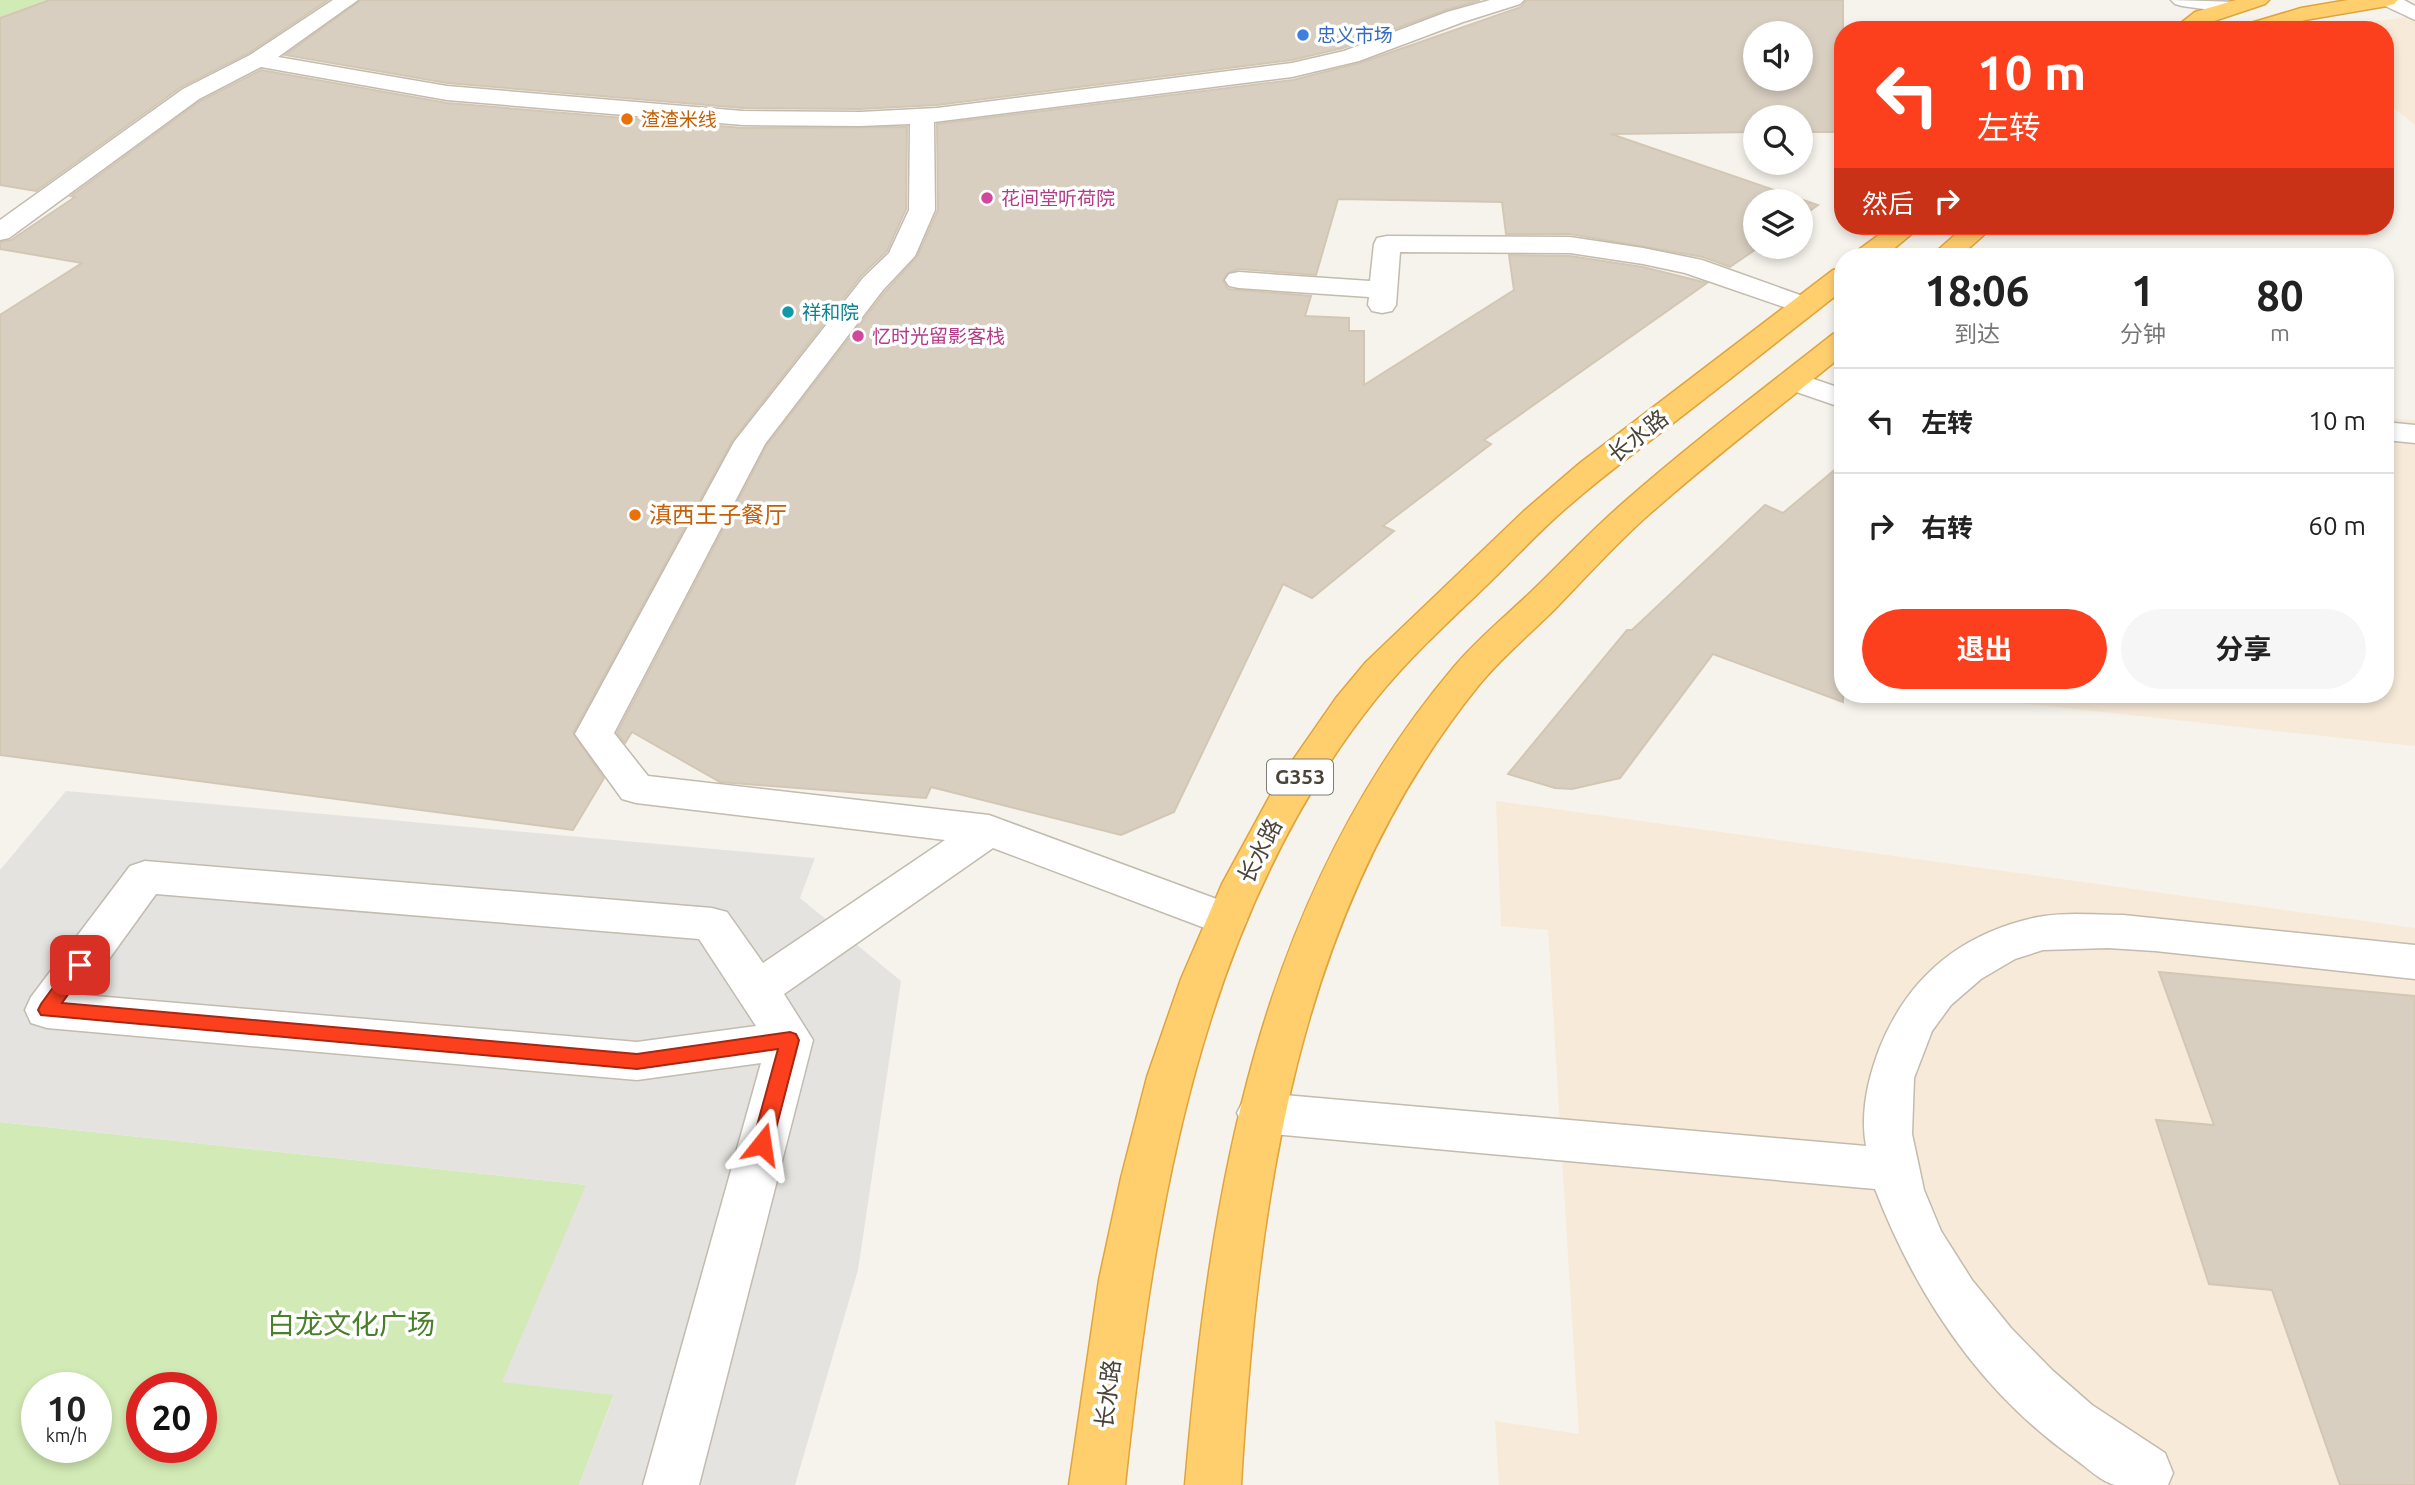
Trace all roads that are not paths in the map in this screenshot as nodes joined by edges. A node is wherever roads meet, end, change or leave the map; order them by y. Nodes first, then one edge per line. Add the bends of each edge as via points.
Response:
1 (347, 0) edge
2 (1513, 0) edge
3 (2182, 0) edge
4 (2258, 0) edge
5 (2387, 0) edge
6 (2232, 7) junction
7 (2415, 14) edge
8 (2198, 21) edge
9 (2280, 21) edge
10 (258, 60) junction
11 (922, 115) junction
12 (0, 232) edge
13 (1896, 235) edge
14 (1970, 235) edge
15 (1879, 248) edge
16 (1954, 248) edge
17 (1239, 280) dead end
18 (1834, 283) edge
19 (1804, 306) junction
20 (1834, 347) edge
21 (1793, 381) junction
22 (1834, 397) edge
23 (2394, 432) edge
24 (2415, 434) edge
25 (989, 830) junction
26 (1226, 920) junction
27 (2415, 962) edge
28 (757, 990) junction
29 (790, 1040) junction
30 (1261, 1113) junction
31 (1895, 1170) junction
32 (2146, 1473) dead end
33 (671, 1485) edge
34 (1097, 1485) edge
35 (1213, 1485) edge

1 - 10 street
2 - 11 street via 1455,16 1351,56 1293,70
3 - 6 street
4 - 6 highway
5 - 7 street
5 - 9 highway
6 - 8 highway
10 - 11 street via 447,93 729,117
10 - 12 street via 191,94
11 - 25 street via 922,210 901,256 873,284 750,442 594,734 636,789
13 - 15 highway
14 - 16 highway
17 - 19 street via 1382,298 1387,244 1570,245 1692,266
18 - 19 highway, 长水路 / G353
19 - 26 highway, 长水路 / G353 via 1571,487 1400,647 1350,705 1305,769
20 - 21 highway
21 - 22 street
21 - 30 highway via 1631,514 1466,676 1421,733 1381,795 1311,943
23 - 24 street
25 - 26 street
25 - 28 street
26 - 34 highway, 长水路 / G353 via 1188,1018 1156,1130 1109,1370
27 - 31 street via 2124,930 2039,934 1993,950 1946,981 1923,1005 1900,1044 1889,1088 1888,1139
28 - 29 street
28 - 29 street via 712,924 145,877 47,1010 637,1061
29 - 33 street
30 - 31 street
30 - 35 highway via 1226,1325
31 - 32 street via 1926,1253 1963,1312 2013,1370 2074,1425

